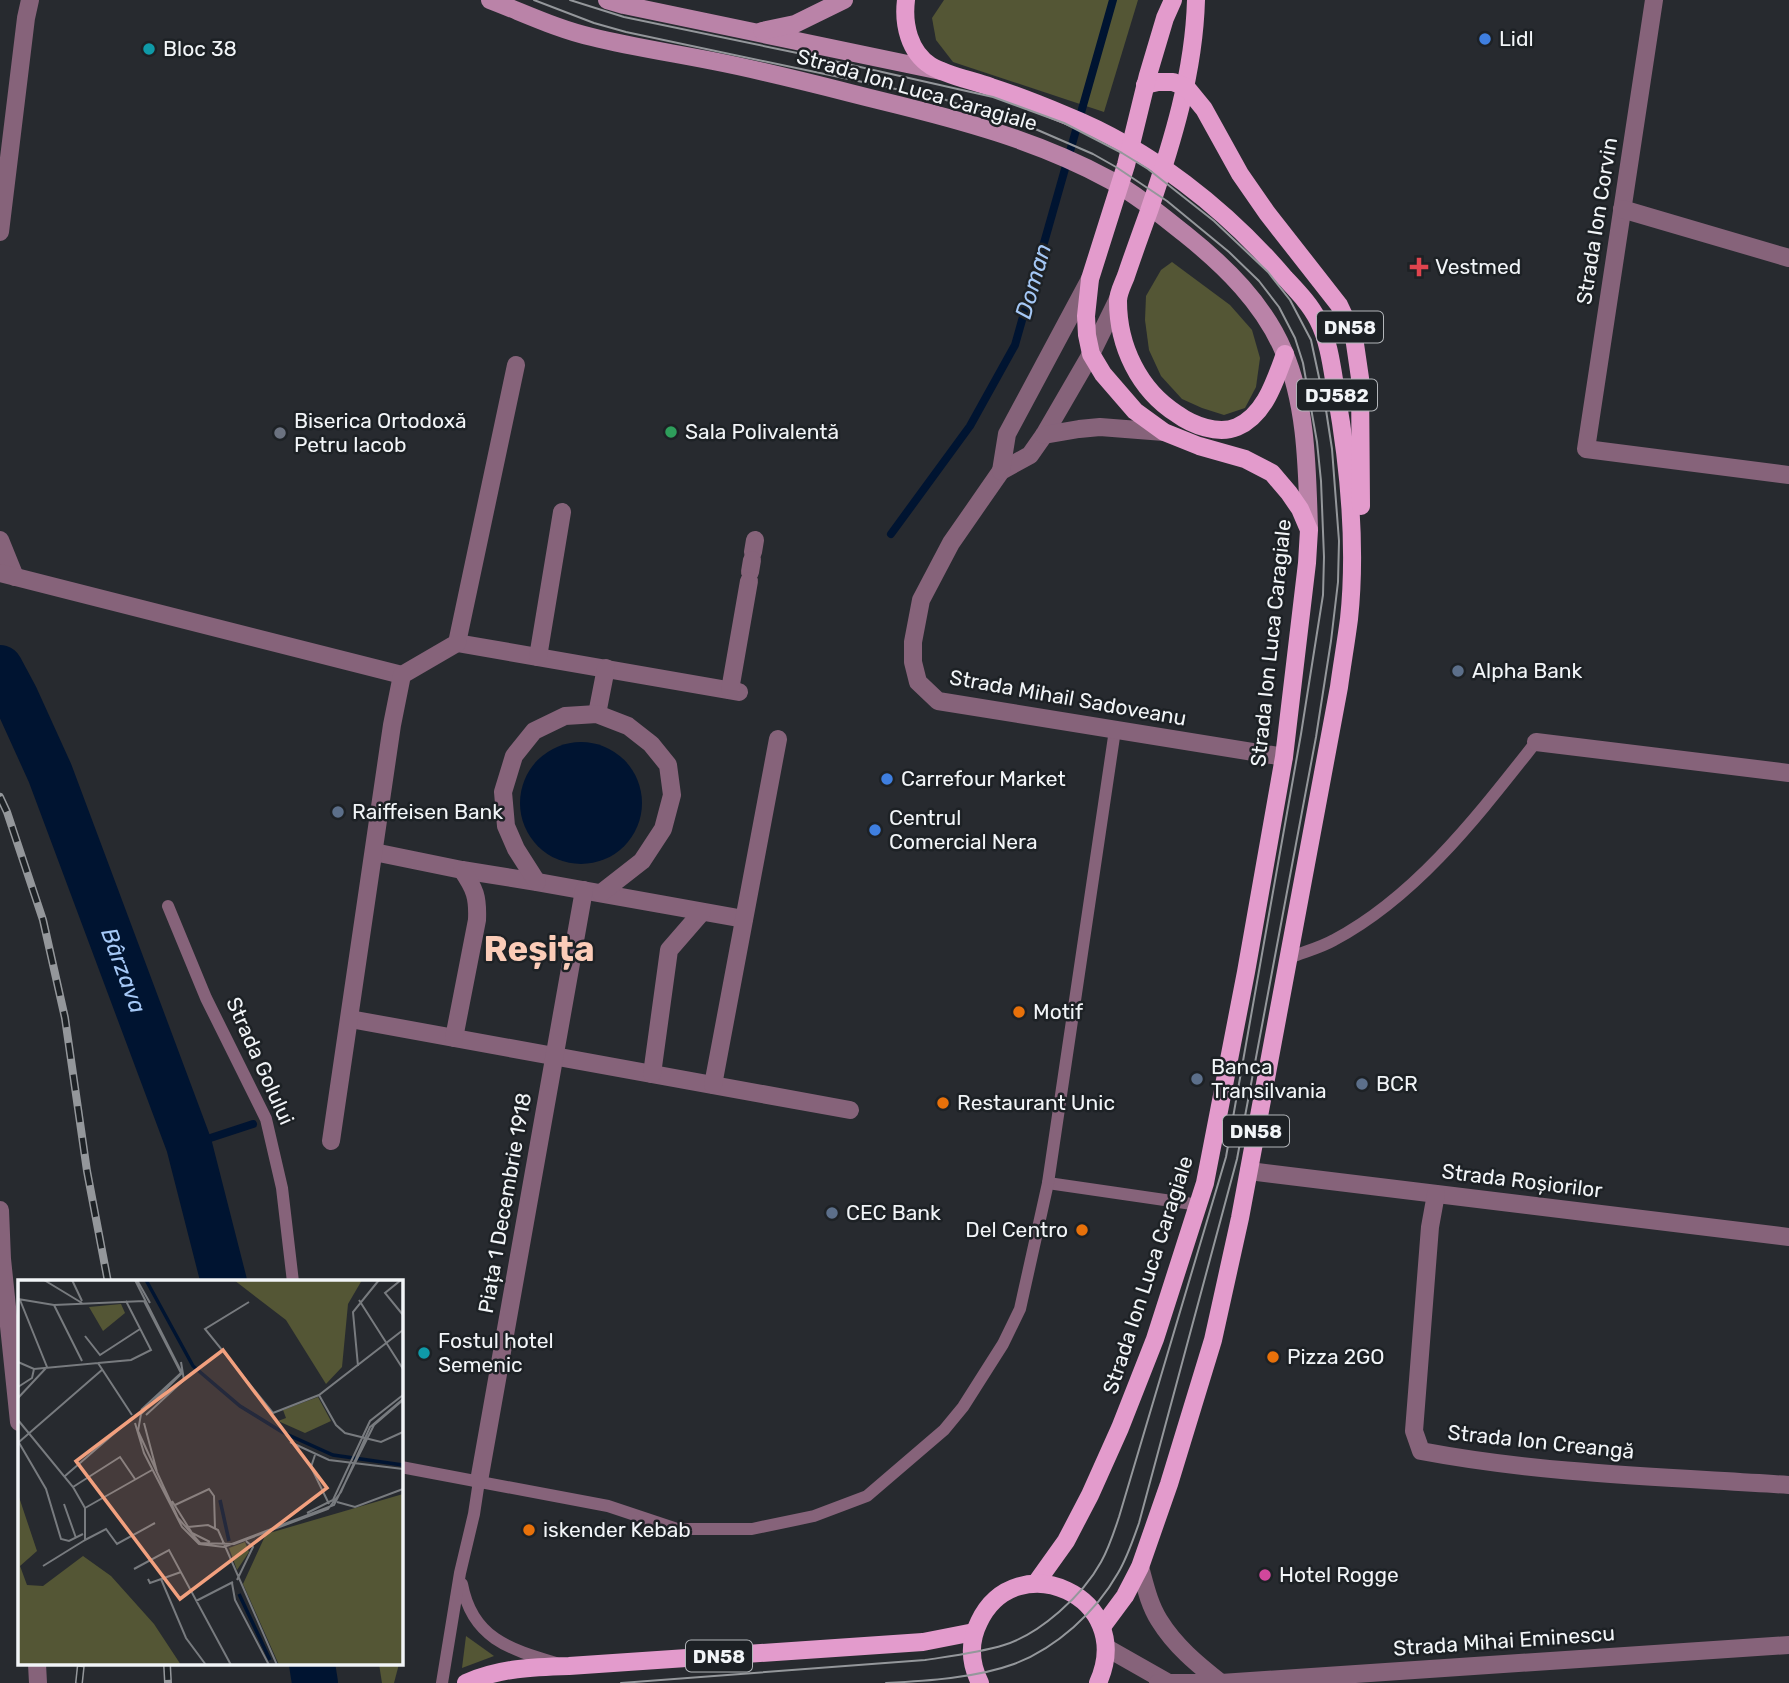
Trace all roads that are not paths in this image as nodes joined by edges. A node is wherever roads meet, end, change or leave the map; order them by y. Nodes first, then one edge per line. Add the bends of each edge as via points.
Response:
1 (18, 0) edge
2 (490, 0) edge
3 (607, 0) edge
4 (844, 0) edge
5 (906, 0) edge
6 (1173, 0) edge
7 (1196, 0) edge
8 (1654, 0) edge
9 (28, 9) edge
10 (755, 33) junction
11 (944, 71) junction
12 (1145, 85) junction
13 (1186, 87) junction
14 (1622, 209) junction
15 (0, 232) edge
16 (1789, 258) edge
17 (1090, 279) junction
18 (1118, 299) junction
19 (1091, 354) junction
20 (1285, 355) junction
21 (516, 365) dead end
22 (1164, 432) junction
23 (1044, 435) junction
24 (1001, 471) junction
25 (1789, 475) edge
26 (562, 512) dead end
27 (1309, 530) junction
28 (0, 540) edge
29 (752, 561) dead end
30 (8, 575) edge
31 (1349, 617) junction
32 (457, 643) junction
33 (538, 657) junction
34 (606, 668) junction
35 (402, 676) junction
36 (597, 714) junction
37 (1115, 730) junction
38 (778, 739) dead end
39 (1536, 742) joint
40 (1284, 757) junction
41 (1789, 773) edge
42 (374, 852) junction
43 (462, 870) junction
44 (537, 882) junction
45 (592, 892) junction
46 (168, 906) dead end
47 (702, 912) junction
48 (744, 919) junction
49 (1289, 958) junction
50 (350, 1019) junction
51 (454, 1038) junction
52 (554, 1056) junction
53 (652, 1074) junction
54 (713, 1085) junction
55 (850, 1110) dead end
56 (331, 1141) dead end
57 (1249, 1171) junction
58 (1048, 1183) junction
59 (1436, 1194) junction
60 (1199, 1205) junction
61 (0, 1210) edge
62 (1789, 1237) edge
63 (1, 1258) edge
64 (293, 1280) edge
65 (18, 1413) edge
66 (402, 1466) edge
67 (480, 1481) junction
68 (1789, 1485) edge
69 (1140, 1567) junction
70 (460, 1573) junction
71 (1036, 1583) junction
72 (1102, 1628) junction
73 (974, 1632) junction
74 (1789, 1645) edge
75 (1107, 1648) junction
76 (569, 1666) junction
77 (442, 1683) edge
78 (466, 1683) edge
79 (980, 1683) edge
80 (1098, 1683) edge
81 (1163, 1683) edge
82 (1221, 1683) edge

1 - 9 street
2 - 20 main road, Strada Ion Luca Caragiale / DJ582 via 592,37 765,71 985,128 1060,155 1114,182 1216,260 1251,297
3 - 10 main road, Strada Ion Luca Caragiale / DJ582
4 - 10 main road via 794,24
5 - 11 main road via 904,14 912,45 921,58
6 - 12 main road, Strada Mihail Sadoveanu
7 - 13 main road
8 - 14 street, Strada Ion Corvin
9 - 15 street
10 - 11 main road, Strada Ion Luca Caragiale / DJ582
11 - 31 main road, Strada Ion Luca Caragiale / DJ582 via 1097,129 1138,151 1220,213 1307,303 1325,337 1341,419 1349,488
12 - 13 main road via 1173,82
12 - 17 main road, Strada Mihail Sadoveanu via 1126,165
13 - 18 main road
13 - 31 main road, DN58 via 1267,213 1339,305 1354,337 1360,378 1361,534
14 - 16 street
14 - 25 street, Strada Ion Corvin via 1586,449
17 - 19 main road, Strada Mihail Sadoveanu via 1086,316
17 - 24 street, Strada Mihail Sadoveanu via 1007,433
18 - 19 street, Strada Mihail Sadoveanu
18 - 20 main road via 1124,342 1145,387 1163,405 1195,424 1234,429 1254,416
19 - 22 main road, Strada Mihail Sadoveanu via 1135,411
19 - 23 street, Strada Mihail Sadoveanu
20 - 27 main road, Strada Ion Luca Caragiale / DJ582 via 1305,442
21 - 32 street
22 - 23 street, Strada Mihail Sadoveanu via 1100,427
22 - 27 main road, Strada Mihail Sadoveanu via 1245,459 1272,473 1300,509
23 - 24 street, Strada Mihail Sadoveanu via 1030,455
24 - 37 street, Strada Mihail Sadoveanu via 951,543 921,600 913,642 918,682 938,701
26 - 33 street
27 - 40 main road, Strada Ion Luca Caragiale / DN58
28 - 30 street
29 - 34 street via 735,691
30 - 35 street
31 - 49 main road, Strada Ion Luca Caragiale / DN58
32 - 33 street
32 - 35 street
33 - 34 street
34 - 36 street
35 - 42 street
36 - 44 street via 565,716 534,731 514,756 503,792 506,826
36 - 45 street via 628,726 651,744 668,765 672,795 663,829 642,861
37 - 40 street, Strada Mihail Sadoveanu
37 - 58 lane
38 - 48 street
39 - 41 street
39 - 49 lane via 1489,802 1391,902 1332,941
40 - 60 main road, Strada Ion Luca Caragiale / DN58
42 - 43 street
42 - 50 street
43 - 44 street
43 - 51 street via 473,885 477,911
44 - 45 street
45 - 47 street
45 - 52 street, Piața 1 Decembrie 1918
46 - 64 lane, Strada Golului via 206,998 266,1119 282,1188
47 - 48 street
47 - 53 street via 669,950
48 - 54 street
49 - 57 main road, Strada Ion Luca Caragiale / DN58
50 - 51 street
50 - 56 street
51 - 52 street
52 - 53 street
52 - 67 street, Piața 1 Decembrie 1918
53 - 54 street
54 - 55 street
57 - 59 street, Strada Roșiorilor
57 - 69 main road, Strada Ion Luca Caragiale / DN58 via 1213,1340
58 - 60 lane
58 - 67 lane via 1020,1309 1003,1344 944,1430 867,1496 814,1516 752,1529 677,1529 608,1506
59 - 62 street, Strada Roșiorilor
59 - 68 street, Strada Ion Creangă via 1414,1431 1421,1451 1579,1471
60 - 71 main road, Strada Ion Luca Caragiale / DN58 via 1120,1428 1066,1541
61 - 63 street
63 - 65 street
66 - 67 lane
67 - 70 lane
69 - 72 main road, Strada Ion Luca Caragiale / DN58
69 - 82 street via 1158,1619 1179,1647
70 - 76 lane via 471,1615 502,1644
70 - 77 lane
71 - 72 main road via 1077,1595 1092,1609
71 - 73 main road via 997,1598
72 - 75 main road
73 - 76 main road, DN58 via 923,1642
73 - 79 main road via 972,1663
74 - 82 street, Strada Mihai Eminescu
75 - 80 main road
75 - 81 street, Strada Mihai Eminescu
76 - 78 main road, DN58 via 507,1671
81 - 82 street, Strada Mihai Eminescu

